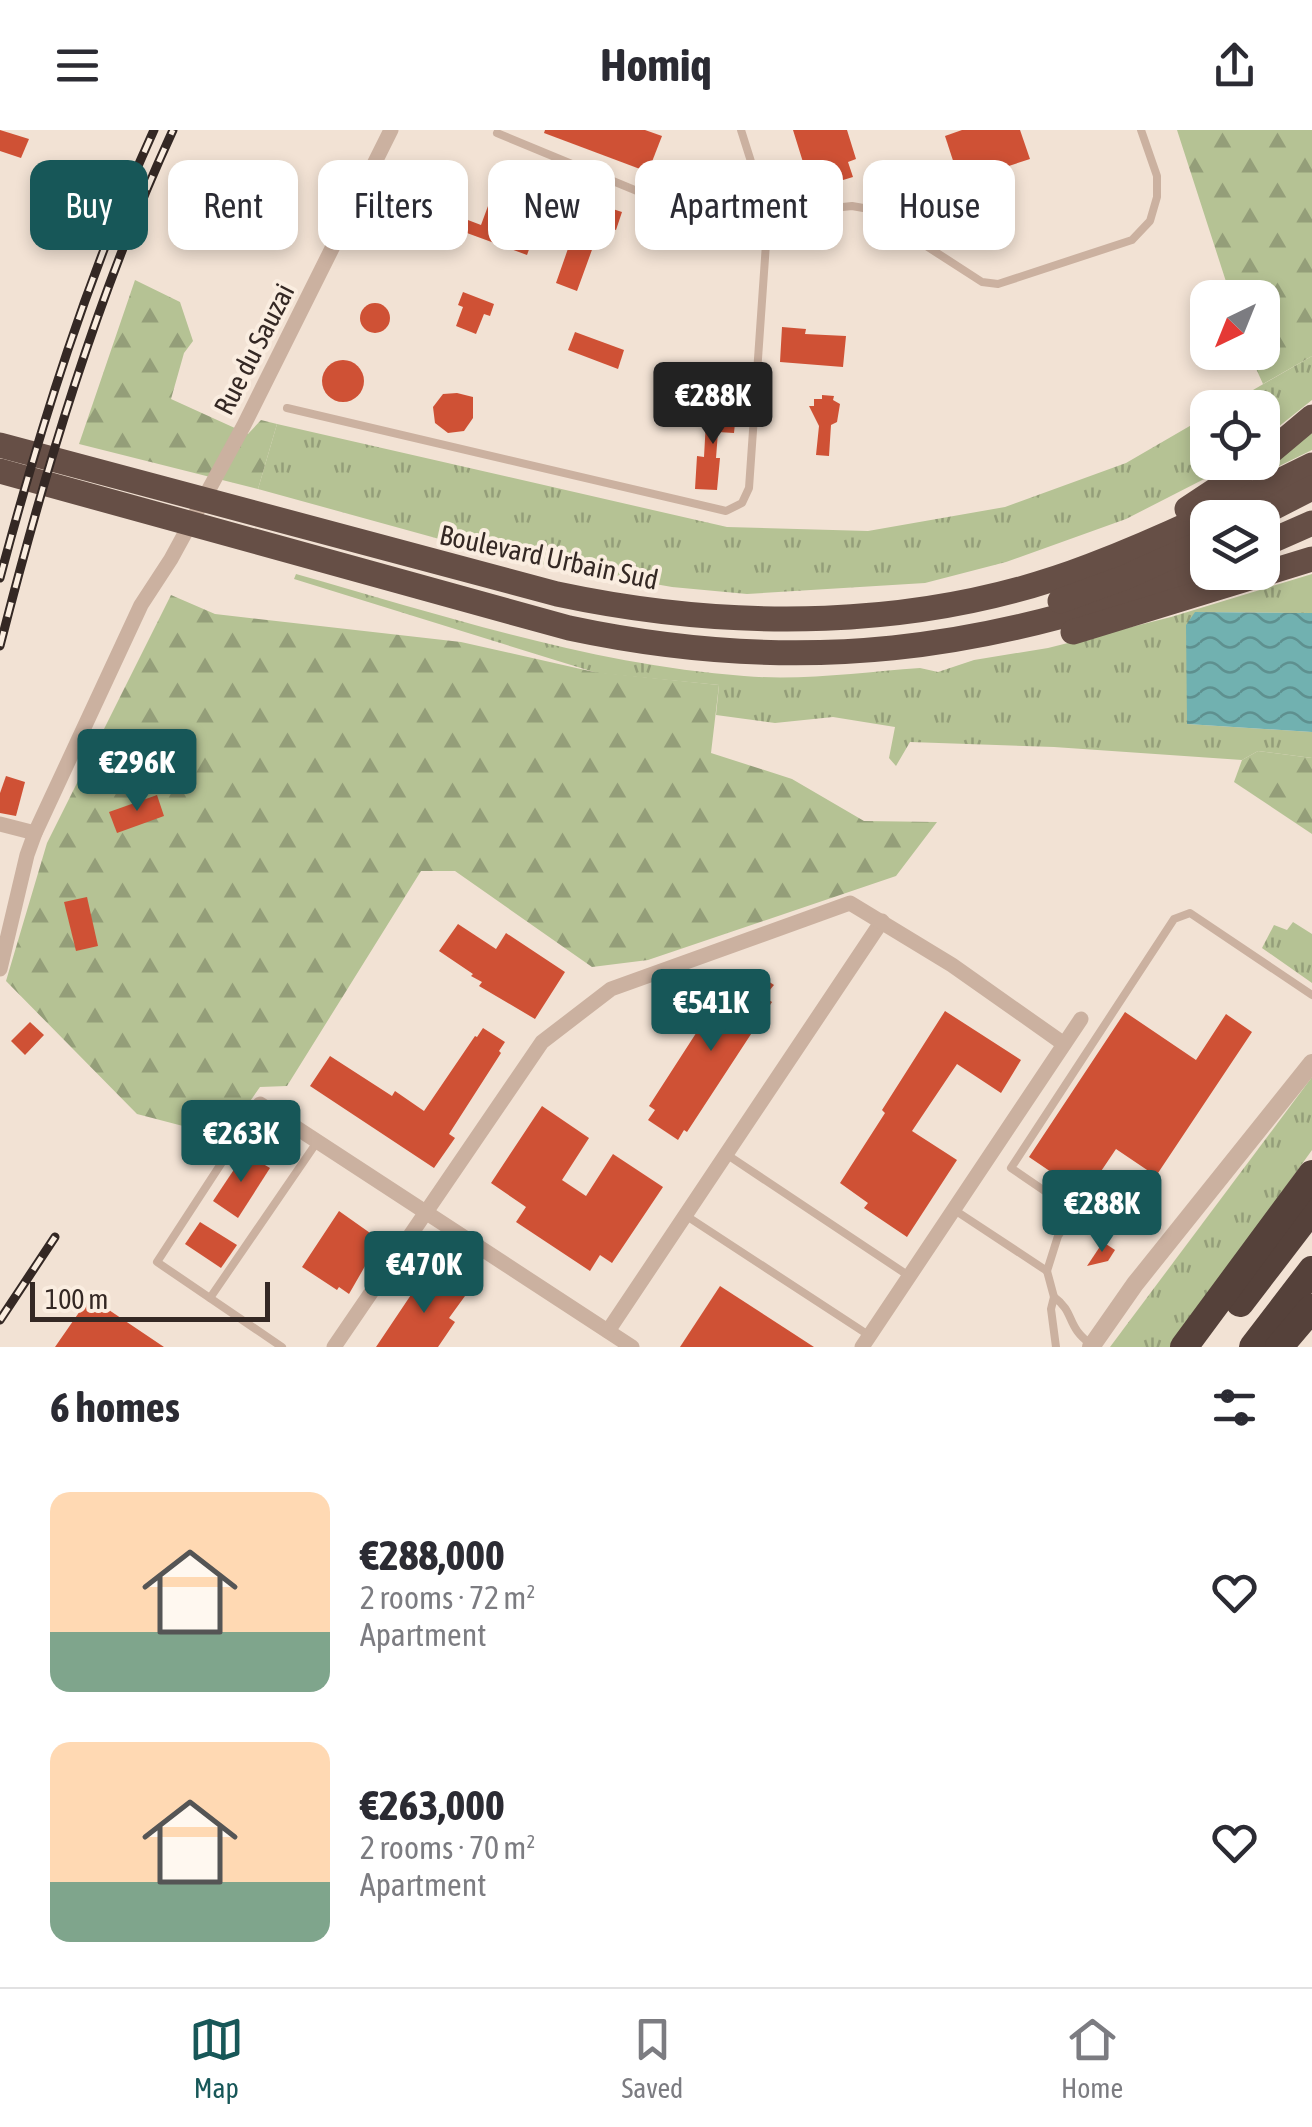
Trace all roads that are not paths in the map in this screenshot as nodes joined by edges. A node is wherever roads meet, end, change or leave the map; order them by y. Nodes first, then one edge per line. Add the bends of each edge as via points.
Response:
1 (391, 130) edge
2 (741, 130) edge
3 (1142, 130) edge
4 (498, 133) dead end
5 (751, 160) edge
6 (635, 190) edge
7 (843, 207) edge
8 (766, 250) edge
9 (288, 408) dead end
10 (1312, 416) edge
11 (1280, 444) edge
12 (0, 445) edge
13 (1312, 465) edge
14 (0, 471) edge
15 (1234, 480) edge
16 (1312, 488) edge
17 (1280, 504) edge
18 (1312, 522) edge
19 (244, 524) junction
20 (1280, 537) edge
21 (1190, 548) edge
22 (1312, 559) edge
23 (1088, 567) junction
24 (1190, 574) edge
25 (456, 595) junction
26 (0, 824) edge
27 (35, 834) junction
28 (882, 921) junction
29 (0, 969) edge
30 (1312, 995) edge
31 (1081, 1020) dead end
32 (1064, 1044) junction
33 (1312, 1063) edge
34 (260, 1104) joint
35 (316, 1142) junction
36 (726, 1154) junction
37 (1312, 1174) edge
38 (953, 1208) junction
39 (1312, 1209) edge
40 (424, 1212) junction
41 (685, 1215) junction
42 (1047, 1270) junction
43 (1312, 1270) edge
44 (909, 1276) junction
45 (1054, 1297) junction
46 (210, 1298) junction
47 (1312, 1308) edge
48 (608, 1332) junction
49 (866, 1341) edge
50 (1091, 1346) edge
51 (282, 1347) edge
52 (334, 1347) edge
53 (632, 1347) edge
54 (1056, 1347) edge
55 (1184, 1347) edge
56 (1206, 1347) edge
57 (1253, 1347) edge
58 (1279, 1347) edge

1 - 27 street, Rue du Sauzai via 244,426 136,616
2 - 5 lane
3 - 7 lane via 1157,176 1150,222 1132,240 998,284 982,282 870,208
4 - 6 lane
8 - 9 lane via 749,488 742,504 726,511
10 - 11 highway
12 - 19 highway, Boulevard Urbain Sud
13 - 23 highway, Boulevard Urbain Sud
14 - 19 highway, Boulevard Urbain Sud
15 - 23 highway
16 - 17 highway
18 - 20 highway
19 - 23 highway, Boulevard Urbain Sud via 556,594 725,618 892,613 988,596
19 - 25 highway, Boulevard Urbain Sud
21 - 25 highway via 1045,606 946,628 856,637 682,636
22 - 25 highway via 1024,644 922,662 839,667 644,656 470,612
24 - 25 highway via 976,638 810,652 646,643
26 - 27 street
27 - 29 street, Rue du Sauzai
28 - 32 street
28 - 36 street
28 - 40 street via 850,903 610,989 542,1042
30 - 42 lane via 1190,913 1174,919 1011,1168 1074,1211
31 - 32 street
32 - 38 street
33 - 50 street
34 - 35 street
34 - 46 lane via 157,1262
35 - 40 street
35 - 46 lane
36 - 41 street
36 - 44 lane
37 - 55 highway
38 - 42 lane
38 - 44 street
39 - 56 highway
40 - 48 street
40 - 52 street
41 - 48 street
41 - 49 lane
42 - 45 lane
43 - 57 highway
44 - 49 street
45 - 50 lane via 1066,1306 1074,1332
45 - 54 lane
46 - 51 lane
47 - 58 highway
48 - 53 street

